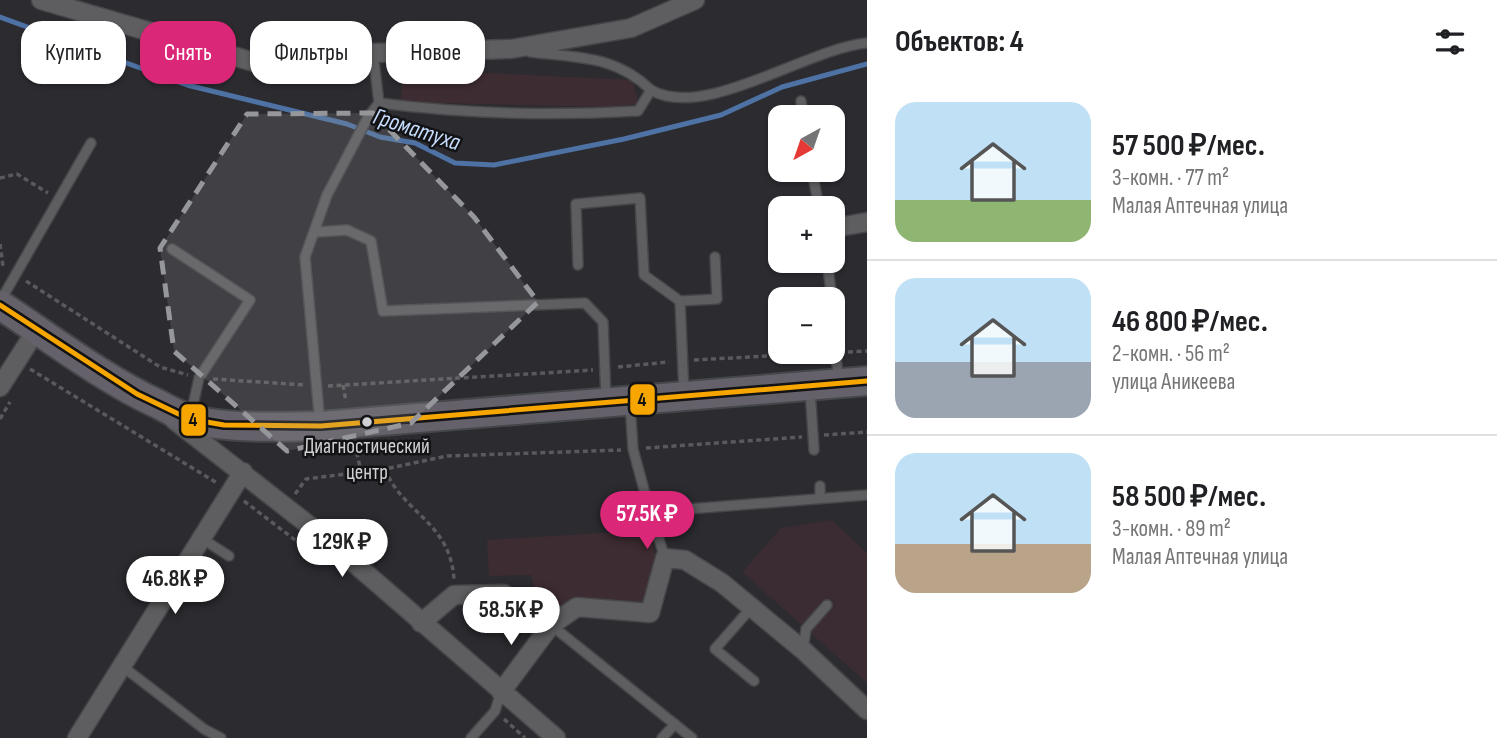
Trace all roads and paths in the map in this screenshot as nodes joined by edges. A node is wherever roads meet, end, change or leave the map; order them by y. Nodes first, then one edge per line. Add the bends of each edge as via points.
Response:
1 (41, 0) edge
2 (695, 0) edge
3 (867, 43) edge
4 (511, 49) junction
5 (373, 53) junction
6 (651, 90) junction
7 (801, 101) dead end
8 (379, 103) junction
9 (802, 105) edge
10 (91, 143) dead end
11 (0, 178) edge
12 (59, 200) junction
13 (867, 222) edge
14 (845, 226) edge
15 (316, 232) junction
16 (0, 244) edge
17 (173, 249) dead end
18 (715, 257) dead end
19 (1, 265) edge
20 (578, 265) dead end
21 (16, 275) junction
22 (680, 301) junction
23 (0, 303) edge
24 (37, 329) junction
25 (867, 351) edge
26 (845, 352) edge
27 (768, 356) edge
28 (18, 359) junction
29 (681, 361) junction
30 (837, 364) edge
31 (605, 369) junction
32 (199, 378) junction
33 (867, 381) edge
34 (838, 383) junction
35 (316, 386) junction
36 (810, 386) junction
37 (0, 387) edge
38 (684, 396) junction
39 (146, 399) junction
40 (618, 401) junction
41 (190, 419) junction
42 (321, 426) junction
43 (867, 432) edge
44 (815, 436) junction
45 (634, 449) junction
46 (814, 450) dead end
47 (385, 469) junction
48 (243, 472) junction
49 (820, 486) dead end
50 (229, 490) junction
51 (867, 495) edge
52 (820, 498) junction
53 (286, 506) junction
54 (650, 512) junction
55 (200, 537) junction
56 (229, 556) dead end
57 (664, 558) junction
58 (454, 595) junction
59 (827, 605) dead end
60 (751, 608) junction
61 (421, 623) junction
62 (551, 625) junction
63 (803, 650) junction
64 (122, 666) junction
65 (754, 681) dead end
66 (501, 692) junction
67 (867, 710) edge
68 (675, 724) junction
69 (77, 738) edge
70 (221, 738) edge
71 (471, 738) edge
72 (556, 738) edge
73 (662, 738) edge
74 (692, 738) edge

1 - 5 street via 257,63
2 - 4 street via 631,28
3 - 6 lane via 833,49 749,84 694,97 664,99
4 - 5 street
4 - 6 lane via 608,61 633,72
5 - 8 lane
6 - 8 lane via 638,111 459,113
7 - 9 lane
8 - 15 lane via 327,195
10 - 12 lane
11 - 12 path via 17,174
12 - 21 lane
13 - 14 street
15 - 31 lane via 347,230 372,241 383,311 585,303 603,322
15 - 35 lane via 305,257
16 - 19 path
17 - 32 lane via 250,300
18 - 22 lane via 717,299
19 - 21 path
20 - 22 lane via 576,204 640,198 644,275
21 - 23 lane
21 - 32 path via 160,367
22 - 29 lane
23 - 24 main road
24 - 28 street
24 - 39 main road
25 - 26 path
27 - 29 path
28 - 37 street
28 - 50 path
29 - 31 path
29 - 38 lane
30 - 34 lane
31 - 35 path
31 - 40 lane
32 - 35 path
32 - 41 lane
33 - 34 main road
34 - 36 main road
35 - 42 lane
36 - 38 main road
36 - 44 lane
38 - 40 main road
39 - 41 main road
39 - 48 street
40 - 42 main road
40 - 45 lane
41 - 42 main road via 263,428
43 - 44 path
44 - 45 path
44 - 46 lane
45 - 47 path via 447,456
45 - 54 lane
47 - 53 path via 306,479
47 - 58 path via 390,482 428,520 449,551
48 - 50 street
48 - 53 street
49 - 52 lane
50 - 53 path via 269,521
50 - 55 street
51 - 52 lane
52 - 54 lane
53 - 61 street
54 - 57 lane
55 - 56 lane
55 - 64 street
57 - 60 street via 685,559
57 - 62 street via 650,613 577,607
58 - 61 street
58 - 62 street via 504,594
59 - 63 lane via 806,629
60 - 63 street
60 - 65 lane via 715,649
61 - 66 street
62 - 66 street
62 - 68 lane
63 - 67 street
64 - 69 street
64 - 70 lane
66 - 71 lane via 495,711
66 - 72 street
68 - 73 lane
68 - 74 lane

